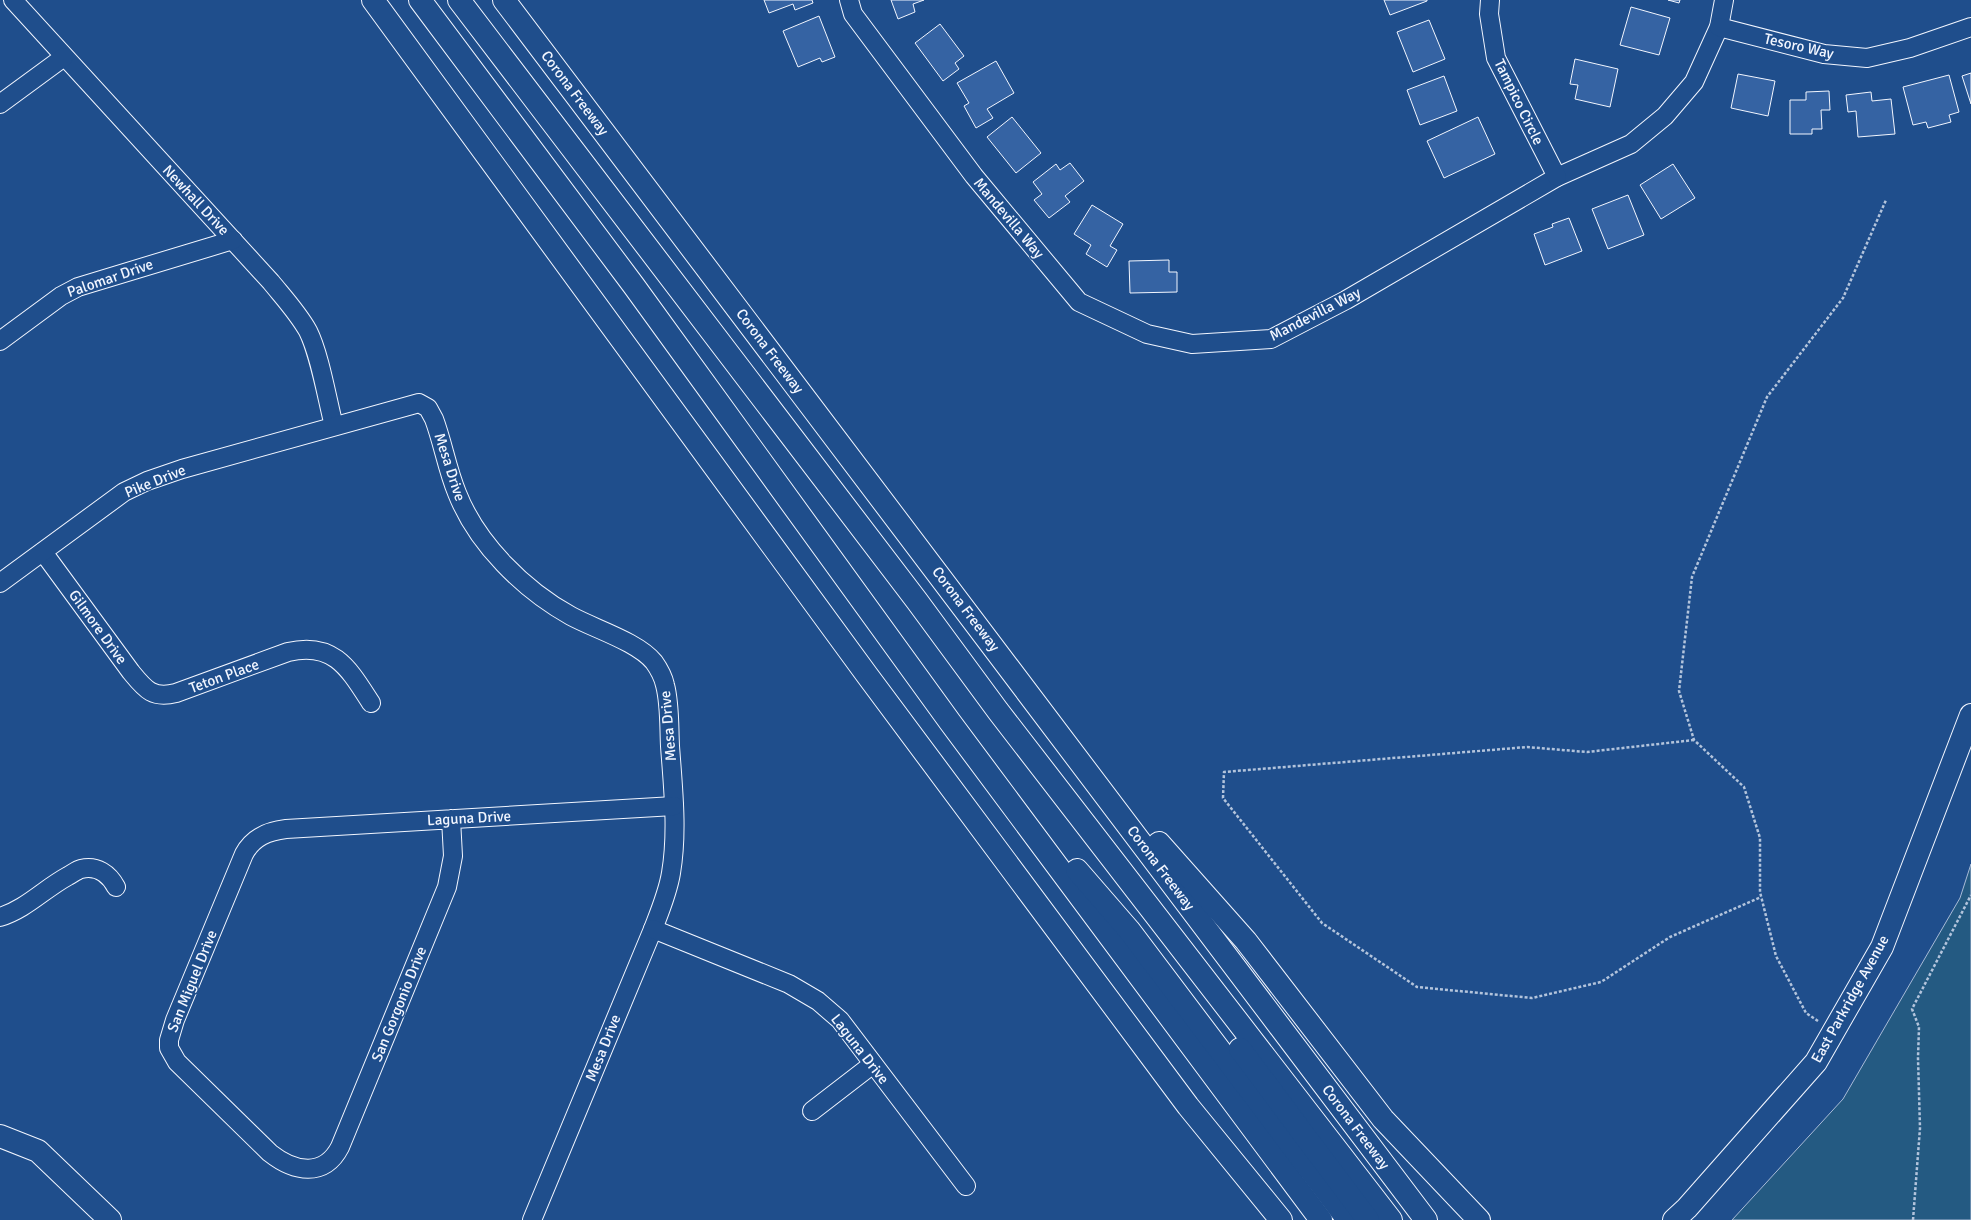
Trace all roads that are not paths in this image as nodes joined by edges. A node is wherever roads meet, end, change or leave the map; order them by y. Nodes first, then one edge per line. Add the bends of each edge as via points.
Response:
1 (13, 0) edge
2 (373, 0) edge
3 (420, 0) edge
4 (459, 0) edge
5 (504, 0) edge
6 (849, 0) edge
7 (1490, 0) edge
8 (1724, 0) edge
9 (1719, 27) junction
10 (1971, 27) edge
11 (64, 57) junction
12 (0, 104) edge
13 (1556, 177) junction
14 (233, 240) junction
15 (0, 341) edge
16 (334, 426) junction
17 (43, 552) junction
18 (0, 583) edge
19 (159, 695) joint
20 (371, 703) dead end
21 (998, 711) junction
22 (1971, 715) edge
23 (1057, 729) junction
24 (956, 730) junction
25 (674, 806) junction
26 (451, 819) junction
27 (264, 834) joint
28 (116, 887) dead end
29 (0, 917) edge
30 (653, 929) junction
31 (873, 1064) junction
32 (1188, 1106) junction
33 (812, 1111) dead end
34 (0, 1136) edge
35 (310, 1169) joint
36 (966, 1186) dead end
37 (110, 1220) edge
38 (532, 1220) edge
39 (1269, 1220) edge
40 (1281, 1220) edge
41 (1321, 1220) edge
42 (1348, 1220) edge
43 (1368, 1220) edge
44 (1391, 1220) edge
45 (1426, 1220) edge
46 (1479, 1220) edge
47 (1674, 1220) edge

1 - 11 street, Newhall Drive
2 - 32 main road via 867,675
3 - 24 main road via 634,286
4 - 21 main road
5 - 23 main road, Corona Freeway
6 - 13 street, Mandevilla Way via 853,14 974,176 1079,302 1147,334 1192,344 1271,339 1346,300
7 - 13 street, Tampico Circle via 1489,14 1496,58
8 - 9 street, Mandevilla Way
9 - 10 street, Tesoro Way via 1824,54 1867,58 1910,48
9 - 13 street, Mandevilla Way via 1694,82 1665,116 1631,144
11 - 12 street
11 - 14 street, Newhall Drive
14 - 15 street, Palomar Drive via 78,287 61,296
14 - 16 street, Newhall Drive via 278,290 308,332 314,346
16 - 17 street, Pike Drive via 147,480 118,496
16 - 25 street, Mesa Drive via 415,403 422,403 428,408 437,427 462,505 500,558 523,582 552,604 591,627 636,647 649,656 659,668 667,694
17 - 18 street, Pike Drive
17 - 19 street, Gilmore Drive via 139,682 152,693
19 - 20 street, Teton Place via 187,689 288,652 316,649 332,656 348,669
21 - 43 main road via 1143,919
21 - 44 main road
22 - 47 main road, East Parkridge Avenue via 1882,947 1816,1062
23 - 45 main road, Corona Freeway
23 - 46 main road via 1246,941 1383,1119
24 - 41 main road
24 - 42 main road via 1129,930
25 - 26 street, Laguna Drive
25 - 30 street, Mesa Drive via 671,872
26 - 27 street, Laguna Drive via 286,829
26 - 35 street, San Gorgonio Drive via 453,856 447,887 340,1147 331,1161
27 - 35 street, San Miguel Drive via 252,842 244,854 175,1020 169,1048 185,1071 270,1153 293,1167
28 - 29 street via 111,878 100,869 82,869 60,880 10,914
30 - 31 street, Laguna Drive via 810,995 840,1020
30 - 38 street, Mesa Drive
31 - 33 street
31 - 36 street, Laguna Drive
32 - 39 main road
32 - 40 main road
34 - 37 main road via 38,1151

